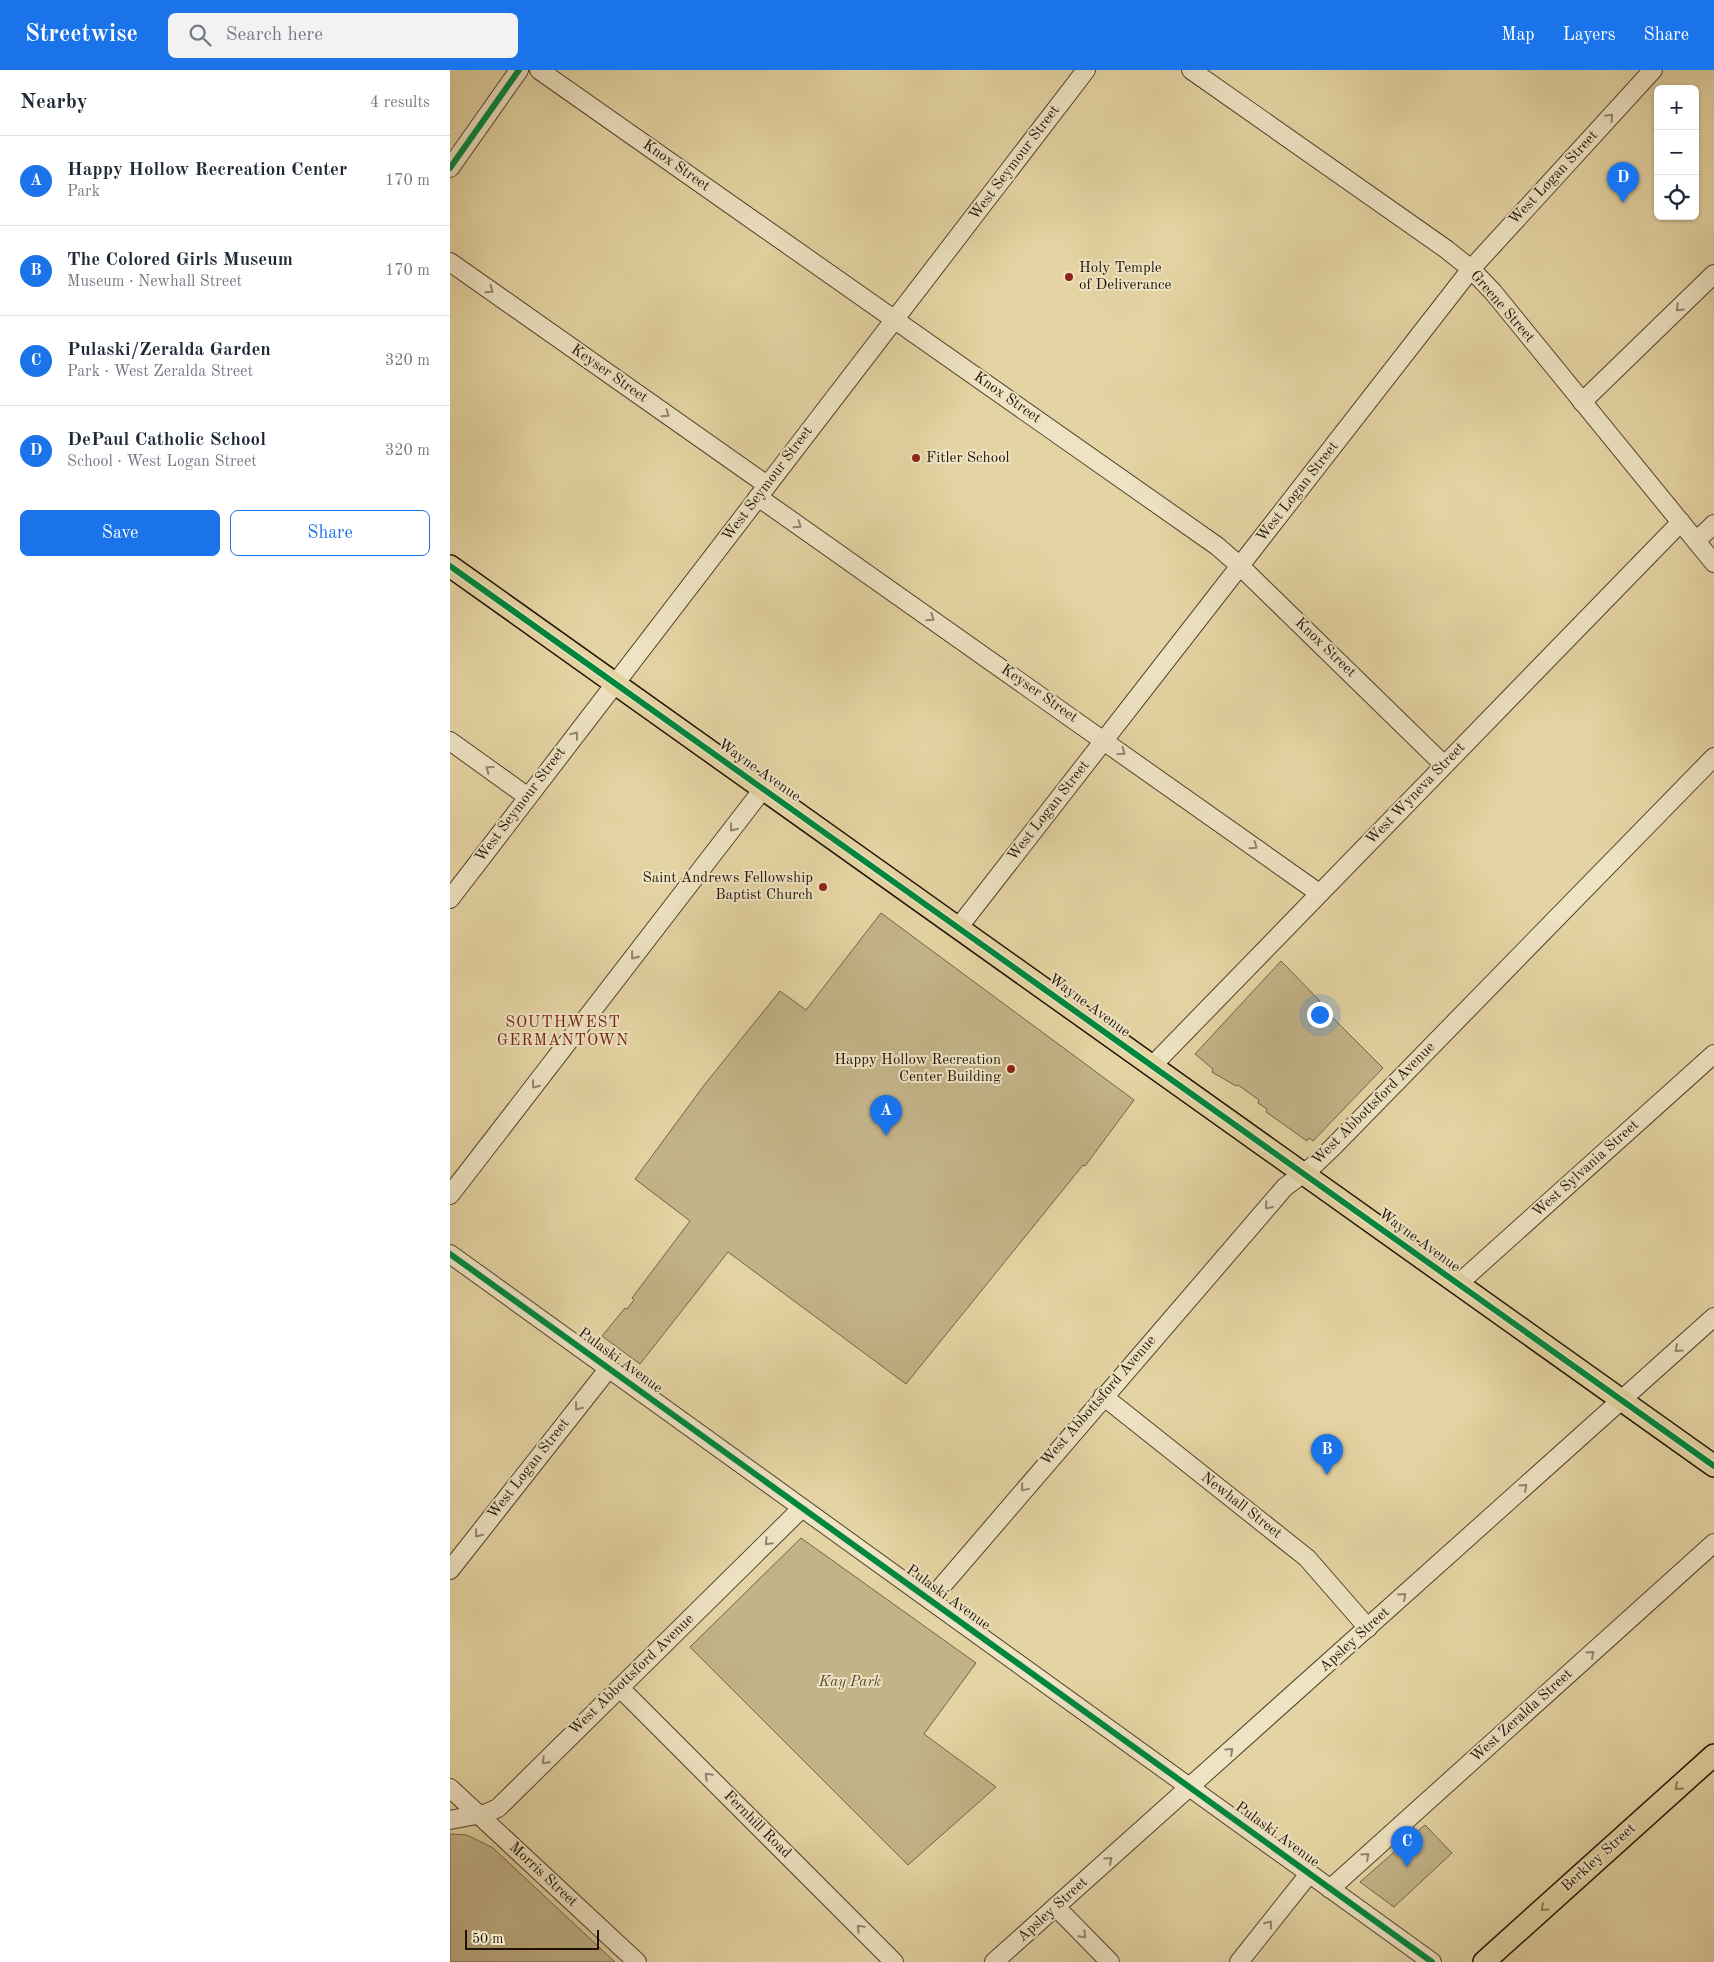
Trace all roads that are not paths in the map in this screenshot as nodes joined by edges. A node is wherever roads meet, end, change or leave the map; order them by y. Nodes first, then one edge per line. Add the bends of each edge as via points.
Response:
1 (519, 70) edge
2 (539, 70) edge
3 (1086, 70) edge
4 (1191, 70) edge
5 (1653, 70) edge
6 (450, 168) edge
7 (450, 262) edge
8 (1471, 269) junction
9 (1714, 274) edge
10 (895, 319) junction
11 (1582, 402) junction
12 (763, 491) junction
13 (1680, 522) junction
14 (1714, 524) edge
15 (1696, 541) junction
16 (1714, 563) edge
17 (450, 566) edge
18 (1240, 566) junction
19 (614, 683) junction
20 (1104, 740) junction
21 (450, 741) edge
22 (1714, 757) edge
23 (1444, 765) junction
24 (763, 789) junction
25 (528, 797) junction
26 (1319, 893) junction
27 (450, 899) edge
28 (958, 928) junction
29 (1714, 1054) edge
30 (1152, 1066) junction
31 (1303, 1173) junction
32 (450, 1195) edge
33 (450, 1254) edge
34 (1458, 1284) junction
35 (1714, 1317) edge
36 (608, 1368) junction
37 (1103, 1396) junction
38 (1621, 1400) junction
39 (1714, 1466) edge
40 (802, 1508) junction
41 (1714, 1543) edge
42 (450, 1570) edge
43 (930, 1600) junction
44 (1368, 1628) junction
45 (620, 1688) junction
46 (1714, 1755) edge
47 (1190, 1787) junction
48 (450, 1788) edge
49 (479, 1815) junction
50 (450, 1820) edge
51 (1309, 1874) junction
52 (1330, 1888) junction
53 (1056, 1908) junction
54 (637, 1962) edge
55 (894, 1962) edge
56 (994, 1962) edge
57 (1110, 1962) edge
58 (1239, 1962) edge
59 (1432, 1962) edge
60 (1484, 1962) edge

1 - 6 street
2 - 10 street, Knox Street
3 - 10 street, West Seymour Street
4 - 8 street, Greene Street
8 -> 5 street, West Logan Street
7 -> 12 street, Keyser Street
8 - 11 street, Greene Street
8 - 18 street, West Logan Street
9 -> 11 street
10 - 12 street, West Seymour Street
10 - 18 street, Knox Street via 1217,546
11 - 13 street, Greene Street
12 - 19 street, West Seymour Street
12 -> 20 street, Keyser Street
13 - 15 street, Greene Street
13 - 23 street, West Wyneva Street
14 - 15 street
15 - 16 street, Greene Street
17 - 19 main road, Wayne Avenue
18 - 20 street, West Logan Street
18 - 23 street, Knox Street
19 - 24 main road, Wayne Avenue
25 -> 19 street, West Seymour Street
20 -> 26 street, Keyser Street
20 - 28 street, West Logan Street
25 -> 21 street
22 - 31 street, West Abbottsford Avenue via 1340,1140
23 - 26 street, West Wyneva Street
24 - 28 main road, Wayne Avenue
24 -> 32 street
25 - 27 street, West Seymour Street
26 - 30 street, West Wyneva Street
28 - 30 main road, Wayne Avenue
29 - 34 street, West Sylvania Street
30 - 31 main road, Wayne Avenue
31 - 34 main road, Wayne Avenue
31 -> 37 street, West Abbottsford Avenue via 1284,1187
33 - 36 street, Pulaski Avenue
34 - 38 main road, Wayne Avenue
35 -> 38 street, Apsley Street
36 - 40 street, Pulaski Avenue
36 -> 42 street, West Logan Street
37 -> 43 street, West Abbottsford Avenue
37 - 44 street, Newhall Street via 1307,1558
38 - 39 main road, Wayne Avenue
44 -> 38 street, Apsley Street
40 - 43 street, Pulaski Avenue
40 -> 45 street, West Abbottsford Avenue
52 -> 41 street, West Zeralda Street
43 - 47 street, Pulaski Avenue
47 -> 44 street, Apsley Street
45 -> 49 street, West Abbottsford Avenue via 498,1808
55 -> 45 street, Fernhill Road
46 -> 60 main road, Berkley Street
47 - 51 street, Pulaski Avenue
53 -> 47 street, Apsley Street
48 - 49 street, Morris Street
49 - 50 street, West Abbottsford Avenue
49 - 54 street, Morris Street
51 - 52 street, Pulaski Avenue
58 -> 51 street
52 - 59 street, Pulaski Avenue
53 - 56 street, Apsley Street
53 -> 57 street

